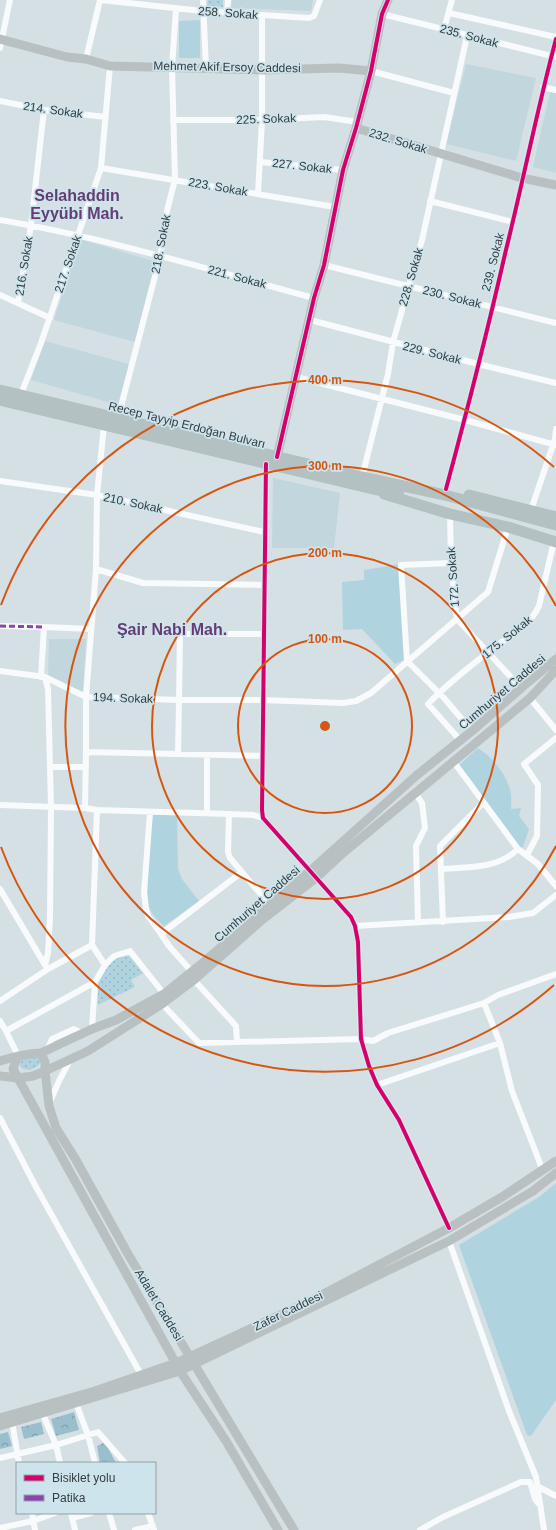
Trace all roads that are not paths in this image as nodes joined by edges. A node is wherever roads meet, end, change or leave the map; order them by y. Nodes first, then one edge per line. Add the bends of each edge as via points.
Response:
1 (10, 0) edge
2 (100, 0) edge
3 (203, 0) edge
4 (228, 0) edge
5 (320, 0) edge
6 (388, 0) edge
7 (452, 0) edge
8 (176, 9) junction
9 (202, 11) junction
10 (227, 12) junction
11 (449, 13) junction
12 (382, 14) junction
13 (262, 16) junction
14 (444, 29) junction
15 (467, 36) junction
16 (556, 38) edge
17 (1, 42) edge
18 (554, 56) edge
19 (86, 59) junction
20 (110, 66) junction
21 (172, 67) junction
22 (206, 68) junction
23 (263, 70) junction
24 (371, 71) junction
25 (543, 87) junction
26 (556, 90) edge
27 (454, 94) junction
28 (0, 101) edge
29 (44, 110) junction
30 (106, 117) junction
31 (174, 120) junction
32 (262, 120) junction
33 (357, 125) junction
34 (440, 154) junction
35 (261, 162) junction
36 (101, 168) junction
37 (343, 170) junction
38 (522, 178) junction
39 (175, 179) junction
40 (556, 184) edge
41 (258, 194) junction
42 (430, 201) junction
43 (335, 207) junction
44 (0, 220) edge
45 (513, 222) junction
46 (31, 226) junction
47 (77, 236) junction
48 (160, 257) junction
49 (324, 265) junction
50 (408, 287) junction
51 (0, 295) edge
52 (314, 298) junction
53 (18, 303) junction
54 (492, 307) junction
55 (50, 318) junction
56 (310, 320) junction
57 (556, 323) edge
58 (393, 342) junction
59 (478, 364) junction
60 (296, 377) junction
61 (0, 383) edge
62 (556, 383) edge
63 (23, 389) junction
64 (0, 390) edge
65 (381, 399) junction
66 (0, 400) edge
67 (0, 408) edge
68 (118, 418) junction
69 (97, 420) junction
70 (465, 420) junction
71 (556, 429) edge
72 (554, 445) edge
73 (277, 457) junction
74 (266, 464) junction
75 (362, 477) junction
76 (0, 480) edge
77 (376, 490) junction
78 (446, 490) junction
79 (97, 495) junction
80 (531, 510) junction
81 (450, 514) junction
82 (556, 517) edge
83 (556, 525) edge
84 (508, 527) junction
85 (264, 532) junction
86 (555, 538) edge
87 (451, 563) junction
88 (96, 569) junction
89 (264, 585) junction
90 (457, 619) junction
91 (0, 626) edge
92 (44, 627) junction
93 (92, 629) junction
94 (264, 634) junction
95 (488, 652) junction
96 (556, 659) edge
97 (407, 661) junction
98 (0, 670) edge
99 (556, 670) edge
100 (43, 677) junction
101 (521, 688) junction
102 (439, 693) junction
103 (86, 697) junction
104 (530, 698) junction
105 (180, 700) junction
106 (263, 700) junction
107 (556, 717) edge
108 (550, 722) junction
109 (556, 730) edge
110 (472, 731) junction
111 (556, 738) edge
112 (460, 740) junction
113 (86, 752) junction
114 (178, 754) junction
115 (207, 755) junction
116 (262, 756) junction
117 (453, 761) junction
118 (50, 767) junction
119 (86, 767) junction
120 (415, 793) junction
121 (483, 803) junction
122 (0, 805) edge
123 (51, 807) junction
124 (85, 808) junction
125 (97, 810) junction
126 (150, 812) junction
127 (207, 813) junction
128 (229, 814) junction
129 (263, 818) junction
130 (518, 849) junction
131 (527, 855) junction
132 (441, 869) junction
133 (242, 872) junction
134 (313, 874) junction
135 (556, 886) edge
136 (0, 890) edge
137 (556, 895) edge
138 (270, 905) junction
139 (418, 922) junction
140 (444, 922) junction
141 (355, 926) junction
142 (162, 934) junction
143 (92, 945) junction
144 (106, 965) junction
145 (47, 967) junction
146 (556, 974) edge
147 (193, 976) junction
148 (95, 982) junction
149 (164, 994) junction
150 (0, 1001) edge
151 (152, 1001) junction
152 (484, 1003) junction
153 (162, 1004) junction
154 (0, 1021) edge
155 (92, 1029) junction
156 (6, 1031) junction
157 (361, 1039) junction
158 (237, 1042) junction
159 (500, 1043) junction
160 (44, 1052) junction
161 (18, 1056) junction
162 (72, 1058) junction
163 (0, 1061) edge
164 (45, 1071) junction
165 (0, 1076) edge
166 (18, 1078) junction
167 (377, 1085) junction
168 (49, 1106) junction
169 (0, 1118) edge
170 (556, 1161) edge
171 (543, 1171) junction
172 (556, 1174) edge
173 (449, 1228) junction
174 (449, 1241) junction
175 (192, 1360) junction
176 (178, 1367) junction
177 (144, 1378) junction
178 (76, 1403) junction
179 (41, 1410) junction
180 (0, 1418) edge
181 (12, 1422) junction
182 (0, 1426) edge
183 (88, 1435) junction
184 (56, 1445) junction
185 (17, 1454) junction
186 (0, 1458) edge
187 (20, 1462) edge
188 (60, 1462) edge
189 (96, 1462) edge
190 (124, 1462) edge
191 (537, 1486) junction
192 (556, 1496) edge
193 (540, 1506) junction
194 (32, 1514) edge
195 (52, 1514) edge
196 (109, 1514) edge
197 (148, 1514) edge
198 (72, 1515) edge
199 (33, 1521) junction
200 (0, 1528) edge
201 (153, 1528) edge
202 (35, 1530) edge
203 (75, 1530) edge
204 (114, 1530) edge
205 (135, 1530) edge
206 (278, 1530) edge
207 (294, 1530) edge
208 (420, 1530) edge
209 (544, 1530) edge

1 - 17 street
2 - 8 street, 258. Sokak
2 - 19 street
3 - 9 street
4 - 10 street
5 - 13 street, 258. Sokak via 314,16 309,18
6 - 12 main road
7 - 11 street
8 - 9 street, 258. Sokak
8 - 21 street, 218. Sokak
9 - 10 street, 258. Sokak
9 - 22 street
10 - 13 street, 258. Sokak
11 - 14 street
11 - 16 street
12 - 14 street, 235. Sokak
12 - 24 main road
13 - 23 street
14 - 15 street, 235. Sokak
15 - 18 street, 235. Sokak
15 - 27 street, 228. Sokak
16 - 18 street, 239. Sokak
17 - 19 main road, Mehmet Akif Ersoy Caddesi
18 - 25 street, 239. Sokak
19 - 20 main road, Mehmet Akif Ersoy Caddesi
20 - 21 main road, Mehmet Akif Ersoy Caddesi
20 - 30 street, 217. Sokak
21 - 22 main road, Mehmet Akif Ersoy Caddesi
21 - 31 street, 218. Sokak
22 - 23 main road, Mehmet Akif Ersoy Caddesi
23 - 24 main road, Mehmet Akif Ersoy Caddesi via 339,68
23 - 32 street
24 - 27 street, Mehmet Akif Ersoy Caddesi
24 - 33 main road
25 - 26 street
25 - 38 street, 239. Sokak
27 - 34 street, 228. Sokak
28 - 29 street, 214. Sokak
29 - 30 street, 214. Sokak
29 - 46 street, 216. Sokak
30 - 36 street, 217. Sokak
31 - 32 street, 225. Sokak
31 - 39 street, 218. Sokak
32 - 33 street, 225. Sokak via 324,117
32 - 35 street
33 - 34 main road, 232. Sokak
33 - 37 main road
34 - 38 main road, 232. Sokak
34 - 42 street, 228. Sokak
35 - 37 street, 227. Sokak
35 - 41 street
36 - 39 street, 223. Sokak
36 - 47 street, 217. Sokak
37 - 43 main road
38 - 40 main road, 232. Sokak
38 - 45 street, 239. Sokak
39 - 41 street, 223. Sokak
39 - 48 street, 218. Sokak via 166,215
41 - 43 street, 223. Sokak
42 - 45 street
42 - 50 street, 228. Sokak
43 - 49 main road
44 - 46 street, 221. Sokak
45 - 54 street, 239. Sokak
46 - 47 street, 221. Sokak
46 - 53 street, 216. Sokak
47 - 48 street, 221. Sokak
47 - 55 street, 217. Sokak
48 - 52 street, 221. Sokak
48 - 68 street, 218. Sokak
49 - 50 street, 230. Sokak
49 - 52 main road
50 - 54 street, 230. Sokak
50 - 58 street, 228. Sokak
51 - 53 street
52 - 56 main road
53 - 55 street
54 - 57 street, 230. Sokak
54 - 59 street, 239. Sokak
55 - 63 street, 217. Sokak
56 - 58 street, 229. Sokak
56 - 60 main road
58 - 59 street, 229. Sokak
58 - 65 street, 228. Sokak
59 - 62 street, 229. Sokak
59 - 70 street, 239. Sokak
60 - 65 street
60 - 73 main road
61 - 63 highway
63 - 69 highway via 81,404
64 - 69 highway, Recep Tayyip Erdoğan Bulvarı
65 - 70 street
65 - 75 street, 228. Sokak
66 - 69 highway, Recep Tayyip Erdoğan Bulvarı
67 - 69 highway via 75,425
68 - 69 highway, Recep Tayyip Erdoğan Bulvarı
68 - 73 highway, Recep Tayyip Erdoğan Bulvarı
69 - 74 highway, Recep Tayyip Erdoğan Bulvarı
69 - 79 street
70 - 72 street
70 - 78 street, 239. Sokak
71 - 72 street
72 - 80 street
73 - 75 highway, Recep Tayyip Erdoğan Bulvarı
74 - 77 highway, Recep Tayyip Erdoğan Bulvarı
74 - 85 street
75 - 78 highway via 389,476
75 - 83 highway, Recep Tayyip Erdoğan Bulvarı via 445,495
76 - 79 street, 210. Sokak
77 - 81 highway
77 - 86 highway, Recep Tayyip Erdoğan Bulvarı via 399,491 447,502
78 - 80 highway
79 - 85 street, 210. Sokak
79 - 88 street
80 - 82 highway
81 - 84 highway
81 - 87 street, 172. Sokak
84 - 86 highway
84 - 90 street, 194. Sokak via 488,592
85 - 89 street
86 - 95 street, 175. Sokak via 539,606 534,615 527,624
87 - 90 street, 172. Sokak
87 - 97 street via 401,566
88 - 89 street via 142,583
88 - 93 street
89 - 94 street
90 - 95 street, 172. Sokak
90 - 97 street, 194. Sokak
91 - 92 street
92 - 93 street
92 - 100 street
93 - 103 street
94 - 105 street via 180,634
94 - 106 street
95 - 101 street, 172. Sokak
95 - 102 street, 175. Sokak
96 - 101 main road, Cumhuriyet Caddesi
97 - 102 street
97 - 106 street, 194. Sokak via 371,694 356,701 343,703
98 - 100 street, 194. Sokak
99 - 104 main road, Cumhuriyet Caddesi
100 - 103 street, 194. Sokak
100 - 118 street via 48,689
101 - 110 main road, Cumhuriyet Caddesi
102 - 110 street
102 - 112 street via 428,704
103 - 105 street, 194. Sokak
103 - 113 street
104 - 108 street
104 - 117 main road, Cumhuriyet Caddesi
105 - 106 street, 194. Sokak
105 - 114 street
106 - 116 street
107 - 108 street
108 - 109 street
110 - 112 main road, Cumhuriyet Caddesi
111 - 131 street via 524,764 538,785 537,836
112 - 134 main road, Cumhuriyet Caddesi via 417,775
113 - 114 street
113 - 119 street
114 - 115 street
115 - 116 street
115 - 127 street
116 - 129 street
117 - 120 main road, Cumhuriyet Caddesi
117 - 121 street
118 - 119 street
118 - 123 street
119 - 124 street
120 - 134 main road, Cumhuriyet Caddesi via 343,853
120 - 139 street via 422,803 425,828 416,846
121 - 130 street
121 - 132 street via 440,846
122 - 123 street
123 - 124 street
123 - 145 street
124 - 125 street
125 - 126 street
125 - 143 street
126 - 127 street
126 - 142 street via 144,893 148,916
127 - 128 street
128 - 129 street
128 - 133 street via 228,852
129 - 134 street
130 - 131 street
130 - 132 street via 496,864
131 - 135 street
132 - 140 street
133 - 138 street
133 - 142 street
134 - 138 main road, Cumhuriyet Caddesi
134 - 141 street via 351,917
134 - 147 main road, Cumhuriyet Caddesi via 262,920
136 - 145 street
137 - 140 street via 533,913
138 - 147 main road, Cumhuriyet Caddesi
139 - 140 street
139 - 141 street
141 - 157 street via 358,942
142 - 147 street
143 - 144 street
143 - 145 street
144 - 148 street
144 - 149 street via 114,956 130,951
145 - 150 street
146 - 152 street via 498,995
147 - 149 main road, Cumhuriyet Caddesi
147 - 153 main road, Cumhuriyet Caddesi
147 - 158 street via 236,1026
148 - 155 street
148 - 156 street
149 - 151 main road, Cumhuriyet Caddesi
151 - 153 street
151 - 155 main road, Cumhuriyet Caddesi
152 - 157 street via 388,1033 373,1041
152 - 159 street
153 - 158 street via 199,1043
153 - 162 main road, Cumhuriyet Caddesi via 88,1051
154 - 156 street
155 - 160 main road, Cumhuriyet Caddesi
156 - 161 street
157 - 158 street
157 - 167 street
159 - 167 street
159 - 171 street via 512,1091
160 - 161 main road, Cumhuriyet Caddesi
160 - 164 main road, Adalet Caddesi
161 - 163 main road
161 - 166 main road via 13,1069
162 - 164 main road, Cumhuriyet Caddesi
162 - 168 street
164 - 166 main road, Cumhuriyet Caddesi
164 - 168 main road, Adalet Caddesi
165 - 166 main road
166 - 176 main road, Adalet Caddesi
167 - 173 street via 399,1120
168 - 175 main road, Adalet Caddesi via 56,1128
169 - 177 street
170 - 171 main road, Zafer Caddesi
171 - 173 main road, Zafer Caddesi
172 - 174 main road, Zafer Caddesi via 533,1191
173 - 175 main road, Zafer Caddesi
174 - 175 main road, Zafer Caddesi
174 - 191 street via 509,1411 536,1477
175 - 176 main road, Zafer Caddesi
175 - 207 main road, Adalet Caddesi
176 - 177 main road, Zafer Caddesi
176 - 206 main road, Adalet Caddesi
177 - 178 main road, Zafer Caddesi
177 - 179 main road, Zafer Caddesi via 49,1405
178 - 179 main road, Zafer Caddesi
178 - 183 street
179 - 180 main road, Zafer Caddesi
179 - 181 main road, Zafer Caddesi
179 - 184 street
181 - 182 main road, Zafer Caddesi
181 - 185 street
183 - 184 street
183 - 189 street
183 - 190 street via 98,1432
184 - 185 street
184 - 188 street
185 - 186 street
185 - 187 street
191 - 192 street
191 - 193 street
193 - 208 street via 530,1482 521,1482
193 - 209 street
194 - 199 street
195 - 199 street
196 - 204 street
197 - 201 street
198 - 203 street
199 - 200 street
199 - 202 street
201 - 205 street

